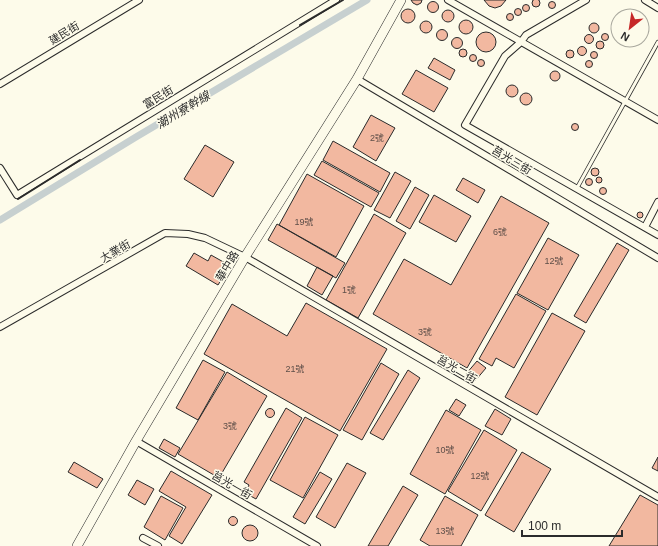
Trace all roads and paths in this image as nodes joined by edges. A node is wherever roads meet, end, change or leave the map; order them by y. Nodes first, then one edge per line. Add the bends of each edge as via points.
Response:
1 (139, 0) edge
2 (336, 0) edge
3 (401, 0) edge
4 (448, 0) edge
5 (586, 0) edge
6 (645, 0) edge
7 (658, 8) edge
8 (521, 42) junction
9 (658, 42) edge
10 (357, 79) junction
11 (0, 84) edge
12 (625, 101) junction
13 (658, 120) edge
14 (0, 168) edge
15 (577, 188) junction
16 (658, 202) edge
17 (644, 227) junction
18 (658, 235) edge
19 (245, 258) junction
20 (658, 258) edge
21 (0, 327) edge
22 (136, 442) junction
23 (658, 497) edge
24 (143, 538) dead end
25 (77, 546) edge
26 (158, 546) edge
27 (317, 546) edge

1 - 11 street, 建民街
2 - 14 street, 富民街 via 17,194
3 - 10 main road, 華中路
4 - 8 street
5 - 8 street via 526,35
6 - 7 street
8 - 12 street
8 - 15 street via 505,56 465,125
9 - 12 lane
10 - 19 main road, 華中路
10 - 20 street, 莒光三街
12 - 13 street
12 - 15 lane
15 - 17 street
16 - 17 street
17 - 18 street
19 - 21 street, 大業街 via 205,238 165,233
19 - 22 main road, 華中路
19 - 23 street, 莒光二街
22 - 25 main road, 華中路
22 - 27 street, 莒光一街
24 - 26 street

